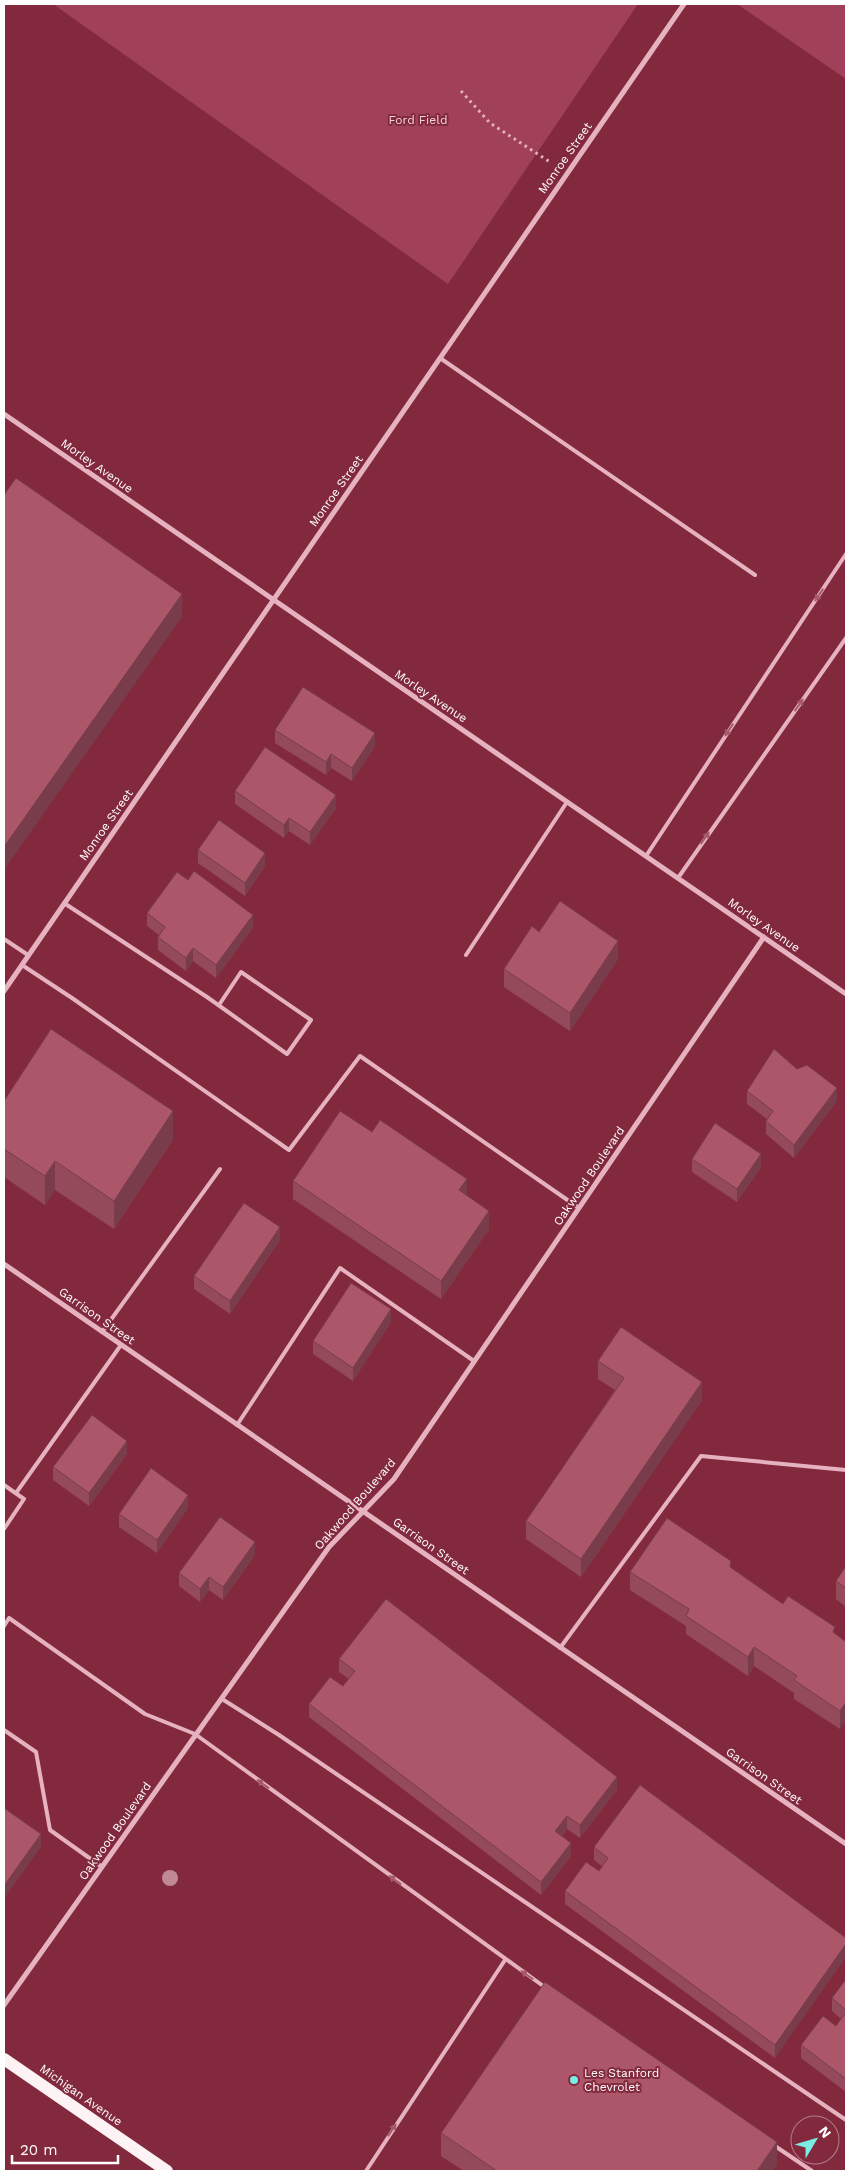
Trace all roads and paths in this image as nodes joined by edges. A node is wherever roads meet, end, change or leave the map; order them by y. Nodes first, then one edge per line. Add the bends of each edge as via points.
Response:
1 (684, 4) edge
2 (461, 91) dead end
3 (567, 174) junction
4 (440, 358) junction
5 (4, 414) edge
6 (846, 554) edge
7 (755, 575) dead end
8 (273, 600) junction
9 (846, 638) edge
10 (567, 802) junction
11 (646, 856) junction
12 (678, 878) junction
13 (64, 903) junction
14 (764, 937) junction
15 (4, 939) edge
16 (466, 954) dead end
17 (28, 956) junction
18 (22, 965) junction
19 (4, 991) edge
20 (846, 994) edge
21 (219, 1005) junction
22 (220, 1169) dead end
23 (579, 1208) junction
24 (4, 1264) edge
25 (102, 1332) junction
26 (121, 1345) junction
27 (474, 1361) junction
28 (237, 1425) junction
29 (846, 1470) edge
30 (4, 1484) edge
31 (16, 1493) junction
32 (363, 1511) junction
33 (4, 1529) edge
34 (4, 1626) edge
35 (560, 1648) junction
36 (222, 1699) junction
37 (4, 1730) edge
38 (195, 1734) junction
39 (846, 1844) edge
40 (102, 1867) junction
41 (505, 1960) junction
42 (550, 1990) edge
43 (4, 2005) edge
44 (4, 2059) edge
45 (846, 2120) edge
46 (770, 2142) edge
47 (167, 2171) edge
48 (366, 2171) edge
49 (812, 2171) edge

1 - 3 street, Monroe Street
2 - 3 path via 490,123
3 - 4 street, Monroe Street
4 - 7 lane
4 - 8 street, Monroe Street
5 - 8 street, Morley Avenue
6 -> 11 lane
8 - 10 street, Morley Avenue
8 - 13 street, Monroe Street
12 -> 9 lane
10 - 11 street, Morley Avenue
10 - 16 lane
11 - 12 street, Morley Avenue
12 - 14 street, Morley Avenue
13 - 17 street, Monroe Street
13 - 21 lane
14 - 20 street, Morley Avenue
14 - 23 street, Oakwood Boulevard
15 - 17 lane
17 - 18 street, Monroe Street
18 - 19 street, Monroe Street
18 - 23 lane via 289,1150 360,1056
21 - 21 lane via 287,1054 311,1020 241,972
22 - 25 lane
23 - 27 street, Oakwood Boulevard
24 - 25 street, Garrison Street
25 - 26 street, Garrison Street
26 - 28 street, Garrison Street
26 - 31 lane
27 - 28 lane via 340,1268
27 - 32 street, Oakwood Boulevard via 394,1479
28 - 32 street, Garrison Street
29 - 35 lane via 700,1456
30 - 31 lane
31 - 33 lane via 24,1499
32 - 35 street, Garrison Street
32 - 36 street, Oakwood Boulevard via 329,1547
34 - 38 lane via 10,1618 145,1714
35 - 39 street, Garrison Street
36 - 38 street, Oakwood Boulevard
36 - 45 lane
37 - 40 lane via 36,1752 50,1830
38 - 40 street, Oakwood Boulevard
41 -> 38 lane
40 - 43 street, Oakwood Boulevard
42 -> 41 lane
48 -> 41 lane
44 - 47 main road, Michigan Avenue
46 - 49 lane

